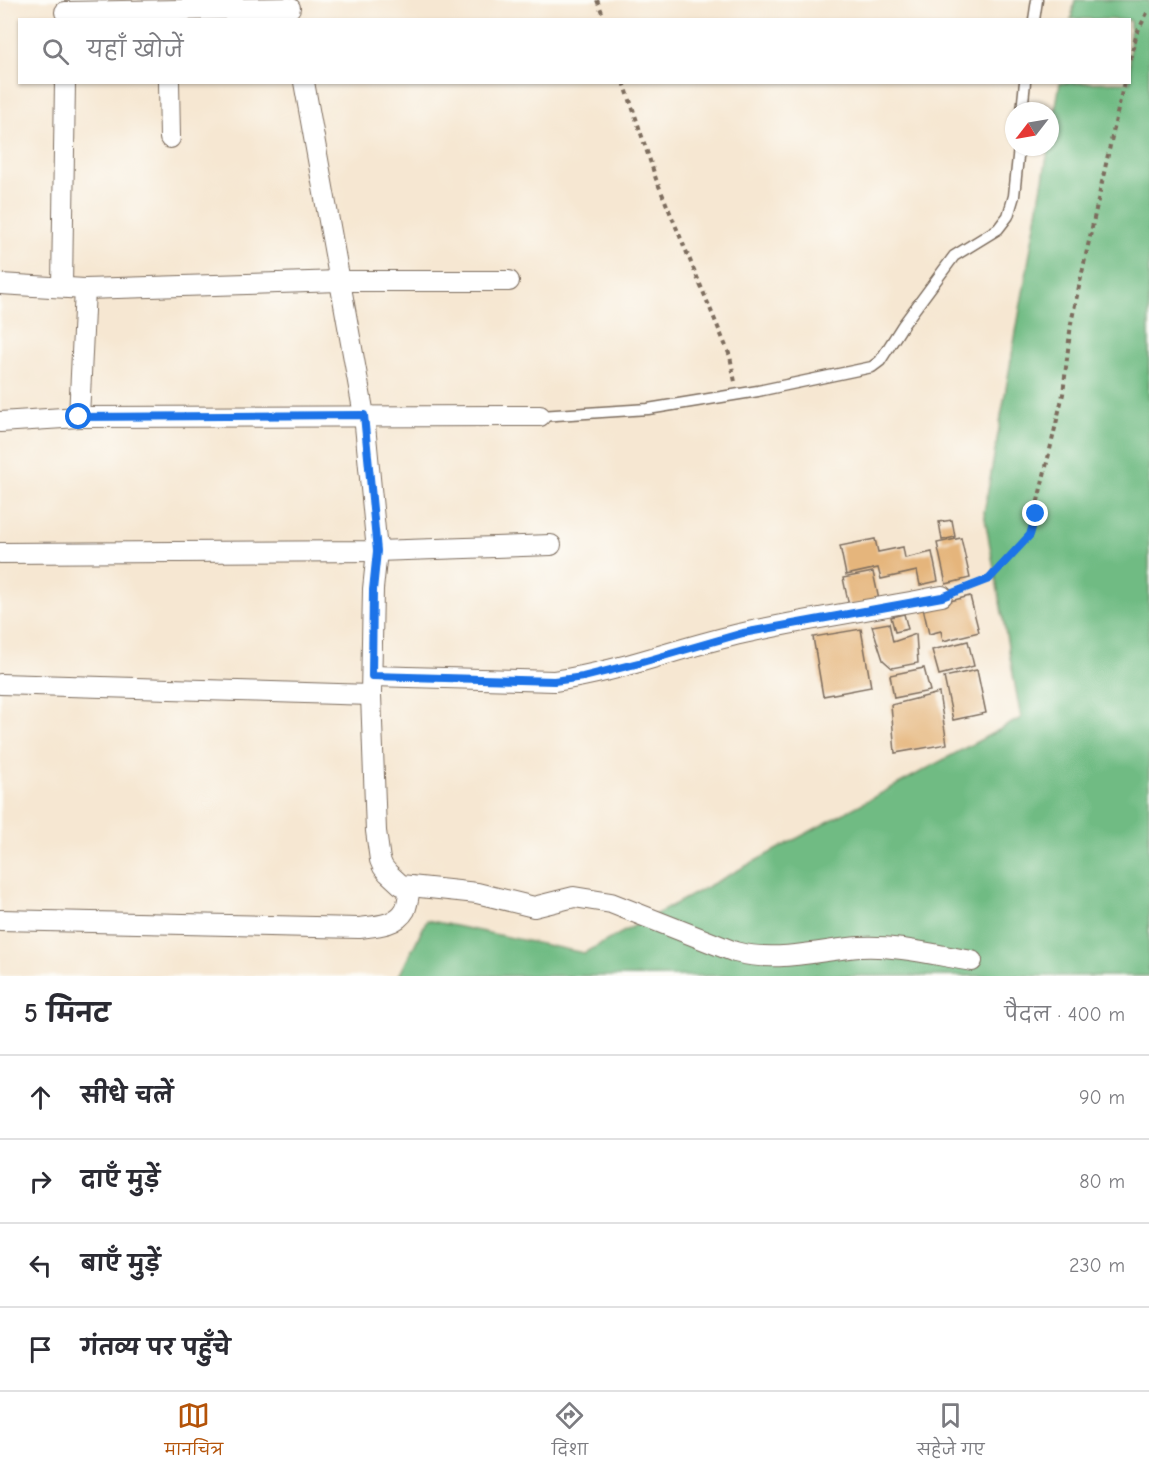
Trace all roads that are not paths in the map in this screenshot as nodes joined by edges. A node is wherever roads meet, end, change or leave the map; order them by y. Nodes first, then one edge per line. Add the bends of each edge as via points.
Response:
1 (1037, 0) edge
2 (290, 9) edge
3 (65, 11) edge
4 (168, 15) edge
5 (1034, 18) edge
6 (64, 84) edge
7 (169, 84) edge
8 (304, 84) edge
9 (1024, 84) edge
10 (1023, 102) edge
11 (170, 138) dead end
12 (1018, 156) edge
13 (340, 281) junction
14 (510, 281) dead end
15 (0, 284) edge
16 (62, 286) junction
17 (85, 289) junction
18 (364, 415) junction
19 (540, 416) joint
20 (79, 417) junction
21 (0, 422) edge
22 (550, 545) dead end
23 (377, 551) junction
24 (0, 553) edge
25 (942, 597) road end
26 (0, 684) edge
27 (372, 685) junction
28 (410, 886) junction
29 (0, 920) edge
30 (972, 961) dead end

1 - 5 lane
2 - 4 street
3 - 4 street
6 - 16 street
7 - 11 street
8 - 13 street
9 - 10 lane
12 - 19 lane via 1008,216 998,229 954,256 872,367 648,409
13 - 14 street
13 - 17 street
13 - 18 street
15 - 16 street
16 - 17 street
17 - 20 street
18 - 19 street
18 - 20 street
18 - 23 street
20 - 21 street
22 - 23 street
23 - 24 street
23 - 27 street
25 - 27 street via 743,633 583,677
26 - 27 street
27 - 28 street via 380,860 401,885
28 - 29 street via 405,910 396,919 371,927
28 - 30 street via 477,893 534,907 574,897 611,903 751,956 862,947

